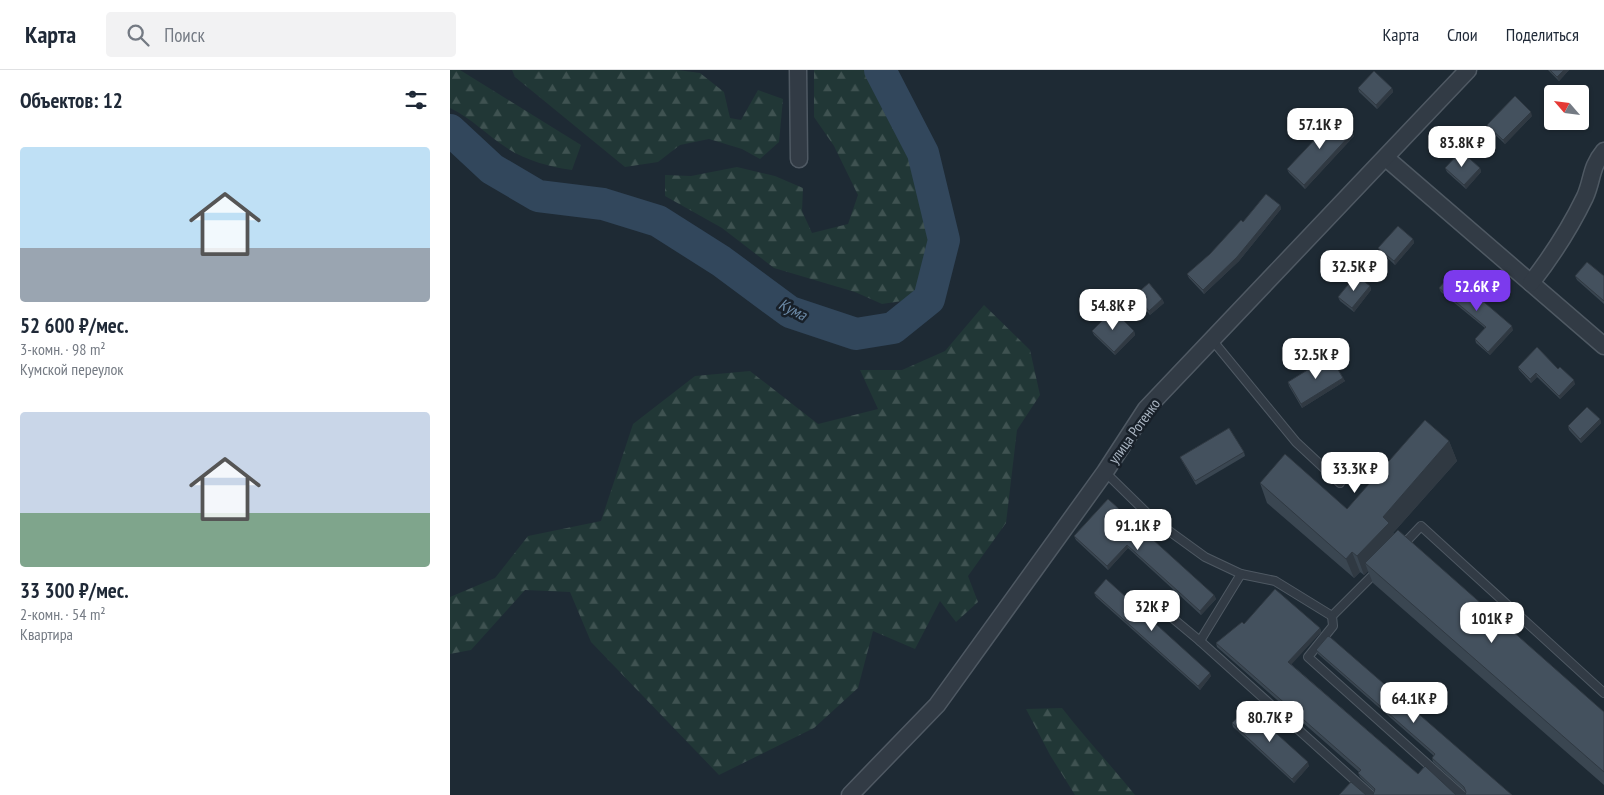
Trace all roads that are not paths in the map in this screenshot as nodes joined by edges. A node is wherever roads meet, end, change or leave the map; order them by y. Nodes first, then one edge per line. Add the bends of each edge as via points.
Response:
1 (798, 70) edge
2 (1468, 70) edge
3 (1604, 151) edge
4 (1386, 158) junction
5 (799, 159) dead end
6 (1531, 283) junction
7 (1212, 341) junction
8 (1604, 346) edge
9 (1105, 472) junction
10 (1340, 483) dead end
11 (1394, 554) edge
12 (1387, 561) edge
13 (1241, 574) junction
14 (1146, 596) dead end
15 (1332, 616) junction
16 (1200, 641) junction
17 (1604, 693) edge
18 (850, 795) edge
19 (1371, 795) edge
20 (1462, 795) edge

1 - 5 street
2 - 4 street, улица Ротенко
3 - 6 street via 1594,163 1585,196 1556,251
4 - 6 street
4 - 7 street, улица Ротенко
6 - 8 street
7 - 9 street, улица Ротенко via 1146,409
7 - 10 lane via 1296,442
9 - 13 lane via 1154,520 1205,557
9 - 18 street, улица Ротенко via 937,705
11 - 17 lane via 1421,526
12 - 15 lane
13 - 15 lane via 1275,581
13 - 16 lane
14 - 16 lane
15 - 20 lane via 1333,626 1308,657
16 - 19 lane

